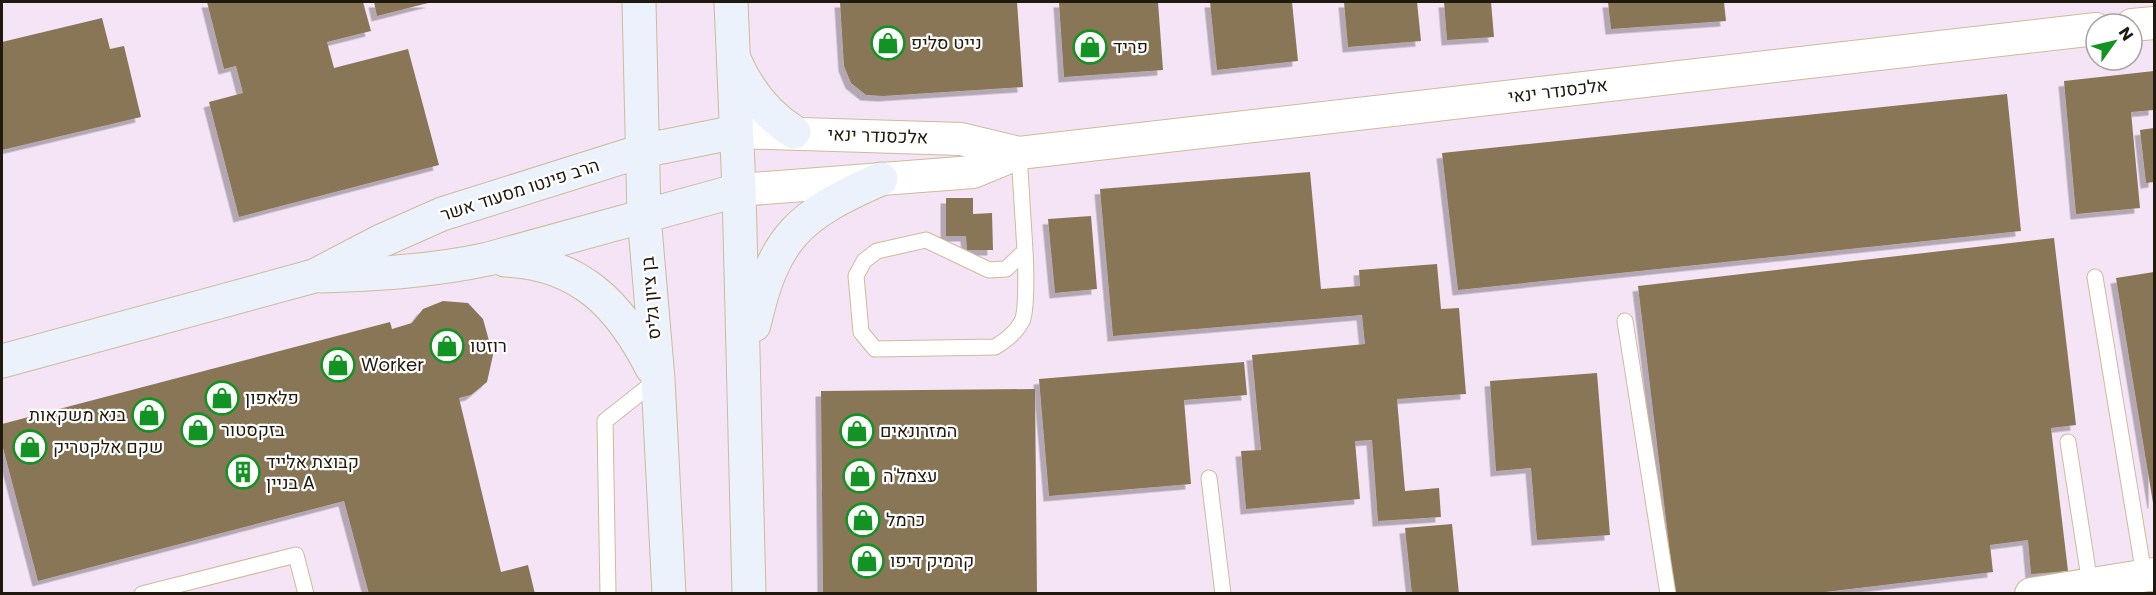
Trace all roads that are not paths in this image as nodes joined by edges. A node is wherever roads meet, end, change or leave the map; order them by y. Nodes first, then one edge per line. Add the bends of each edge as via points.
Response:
1 (639, 2) edge
2 (731, 2) edge
3 (2084, 30) edge
4 (732, 55) junction
5 (736, 132) junction
6 (794, 132) junction
7 (642, 152) junction
8 (1020, 153) junction
9 (881, 179) junction
10 (739, 190) junction
11 (644, 216) junction
12 (1025, 251) junction
13 (488, 259) junction
14 (314, 276) junction
15 (2095, 277) dead end
16 (1625, 321) dead end
17 (2, 361) edge
18 (744, 376) junction
19 (658, 379) junction
20 (2068, 441) dead end
21 (1209, 478) dead end
22 (2150, 575) edge
23 (2090, 584) junction
24 (142, 594) edge
25 (306, 594) edge
26 (608, 594) edge
27 (669, 594) edge
28 (749, 594) edge
29 (1223, 594) edge
30 (1668, 594) edge
31 (2031, 594) edge

1 - 7 street, בן ציון גליס
2 - 4 street
3 - 8 street, אלכסנדר ינאי
4 - 5 street
4 - 6 street via 758,100 779,123
5 - 6 street, אלכסנדר ינאי
5 - 7 street, הרב פינטו מסעוד אשר
5 - 10 street
6 - 8 street, אלכסנדר ינאי via 961,139
7 - 11 street, בן ציון גליס
7 - 14 street, הרב פינטו מסעוד אשר via 442,214
8 - 9 street, אלכסנדר ינאי via 974,172
8 - 12 lane
9 - 10 street, אלכסנדר ינאי
9 - 18 street via 833,201 787,239 762,289
10 - 11 street, הרב פינטו מסעוד אשר
10 - 18 street
11 - 13 street, הרב פינטו מסעוד אשר
11 - 19 street, בן ציון גליס
12 - 12 lane via 1023,320 1010,338 995,347 875,349 861,332 856,276 864,261 878,251 926,240 989,270 1006,269
13 - 14 street, הרב פינטו מסעוד אשר via 453,267
13 - 19 street via 547,266 584,282 624,321
14 - 17 street, הרב פינטו מסעוד אשר
15 - 22 lane
16 - 30 lane
18 - 28 street
19 - 26 lane via 605,421
19 - 27 street, בן ציון גליס
20 - 23 lane
21 - 29 lane
22 - 23 street
23 - 31 street
24 - 25 lane via 296,555

